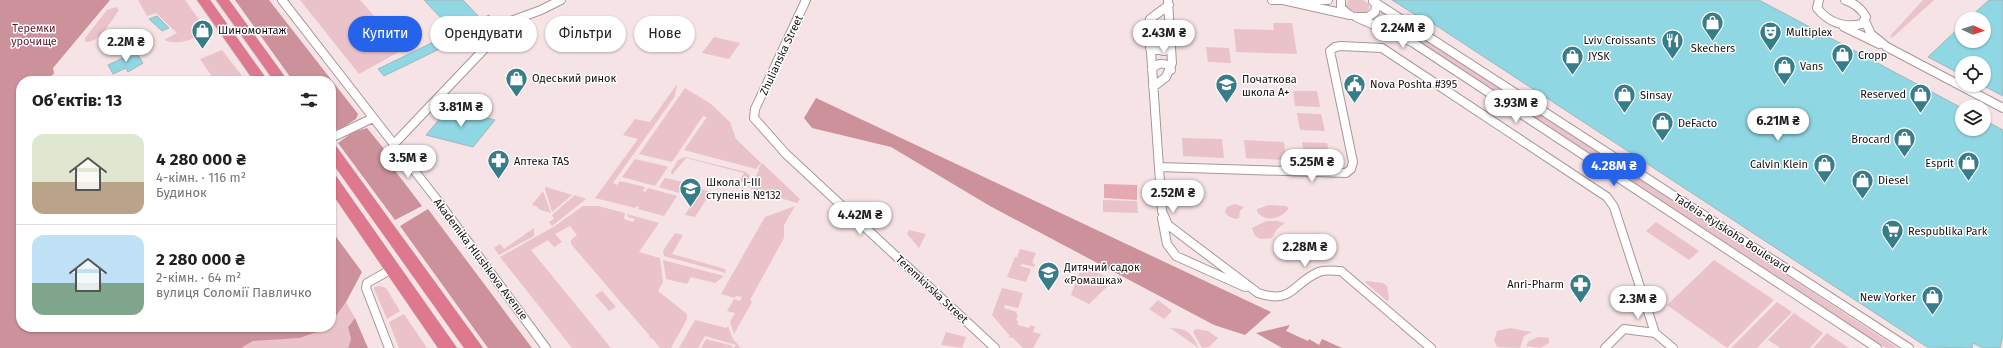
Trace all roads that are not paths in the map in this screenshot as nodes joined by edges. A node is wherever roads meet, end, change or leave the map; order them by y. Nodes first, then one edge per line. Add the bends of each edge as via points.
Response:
1 (203, 0) edge
2 (222, 0) edge
3 (282, 0) edge
4 (561, 0) edge
5 (806, 0) edge
6 (1272, 0) edge
7 (1283, 0) edge
8 (1328, 0) edge
9 (1341, 0) edge
10 (1372, 0) edge
11 (1819, 0) edge
12 (1845, 0) edge
13 (1169, 2) edge
14 (1353, 16) junction
15 (1151, 18) junction
16 (1169, 20) junction
17 (1865, 21) junction
18 (1835, 22) junction
19 (1887, 47) junction
20 (1150, 48) junction
21 (1171, 48) junction
22 (1152, 69) junction
23 (1171, 70) junction
24 (256, 76) edge
25 (277, 76) edge
26 (1153, 87) junction
27 (2003, 108) edge
28 (755, 110) joint
29 (372, 118) junction
30 (336, 136) edge
31 (393, 145) junction
32 (336, 157) edge
33 (1159, 167) junction
34 (336, 187) edge
35 (1162, 211) junction
36 (392, 269) junction
37 (1258, 293) junction
38 (1655, 333) junction
39 (389, 348) edge
40 (448, 348) edge
41 (474, 348) edge
42 (546, 348) edge
43 (996, 348) edge
44 (1431, 348) edge
45 (1605, 348) edge
46 (1673, 348) edge
47 (1877, 348) edge
48 (1909, 348) edge

1 - 24 highway
2 - 25 highway
3 - 29 street, Akademika Hlushkova Avenue
4 - 31 street via 511,22 500,31
5 - 28 street, Zhulianska Street
6 - 7 street, Tadeia-Rylskoho Boulevard
7 - 8 street, Tadeia-Rylskoho Boulevard
7 - 14 street, Tadeia-Rylskoho Boulevard
9 - 14 street via 1341,8
10 - 14 street via 1376,8 1372,15
10 - 48 street, Tadeia-Rylskoho Boulevard
11 - 18 street via 1817,8
12 - 17 street via 1860,8 1866,17
13 - 15 street
13 - 16 street
14 - 47 street, Tadeia-Rylskoho Boulevard via 1412,42
15 - 16 street via 1159,16
15 - 20 street
16 - 21 street
17 - 18 street via 1856,26
17 - 19 street via 1871,34
18 - 19 street
19 - 27 street
20 - 21 street via 1164,51
20 - 22 street
21 - 23 street
22 - 23 street via 1162,63
22 - 26 street
23 - 26 street via 1167,77
26 - 33 street
28 - 43 street, Teremkivska Street via 754,118 786,154
29 - 30 street
29 - 31 street, Akademika Hlushkova Avenue
31 - 42 street, Akademika Hlushkova Avenue via 438,200
32 - 41 highway
33 - 35 street
33 - 38 street via 1346,173 1351,169 1352,162 1330,51 1341,46 1386,50 1604,194 1614,206
34 - 36 highway
35 - 37 street via 1165,220 1174,231
35 - 37 street via 1165,241 1170,251 1184,260
36 - 39 street via 367,283 366,288
36 - 40 highway
37 - 44 street via 1274,298 1287,295 1320,271 1341,272
38 - 45 street via 1624,329
38 - 46 street

